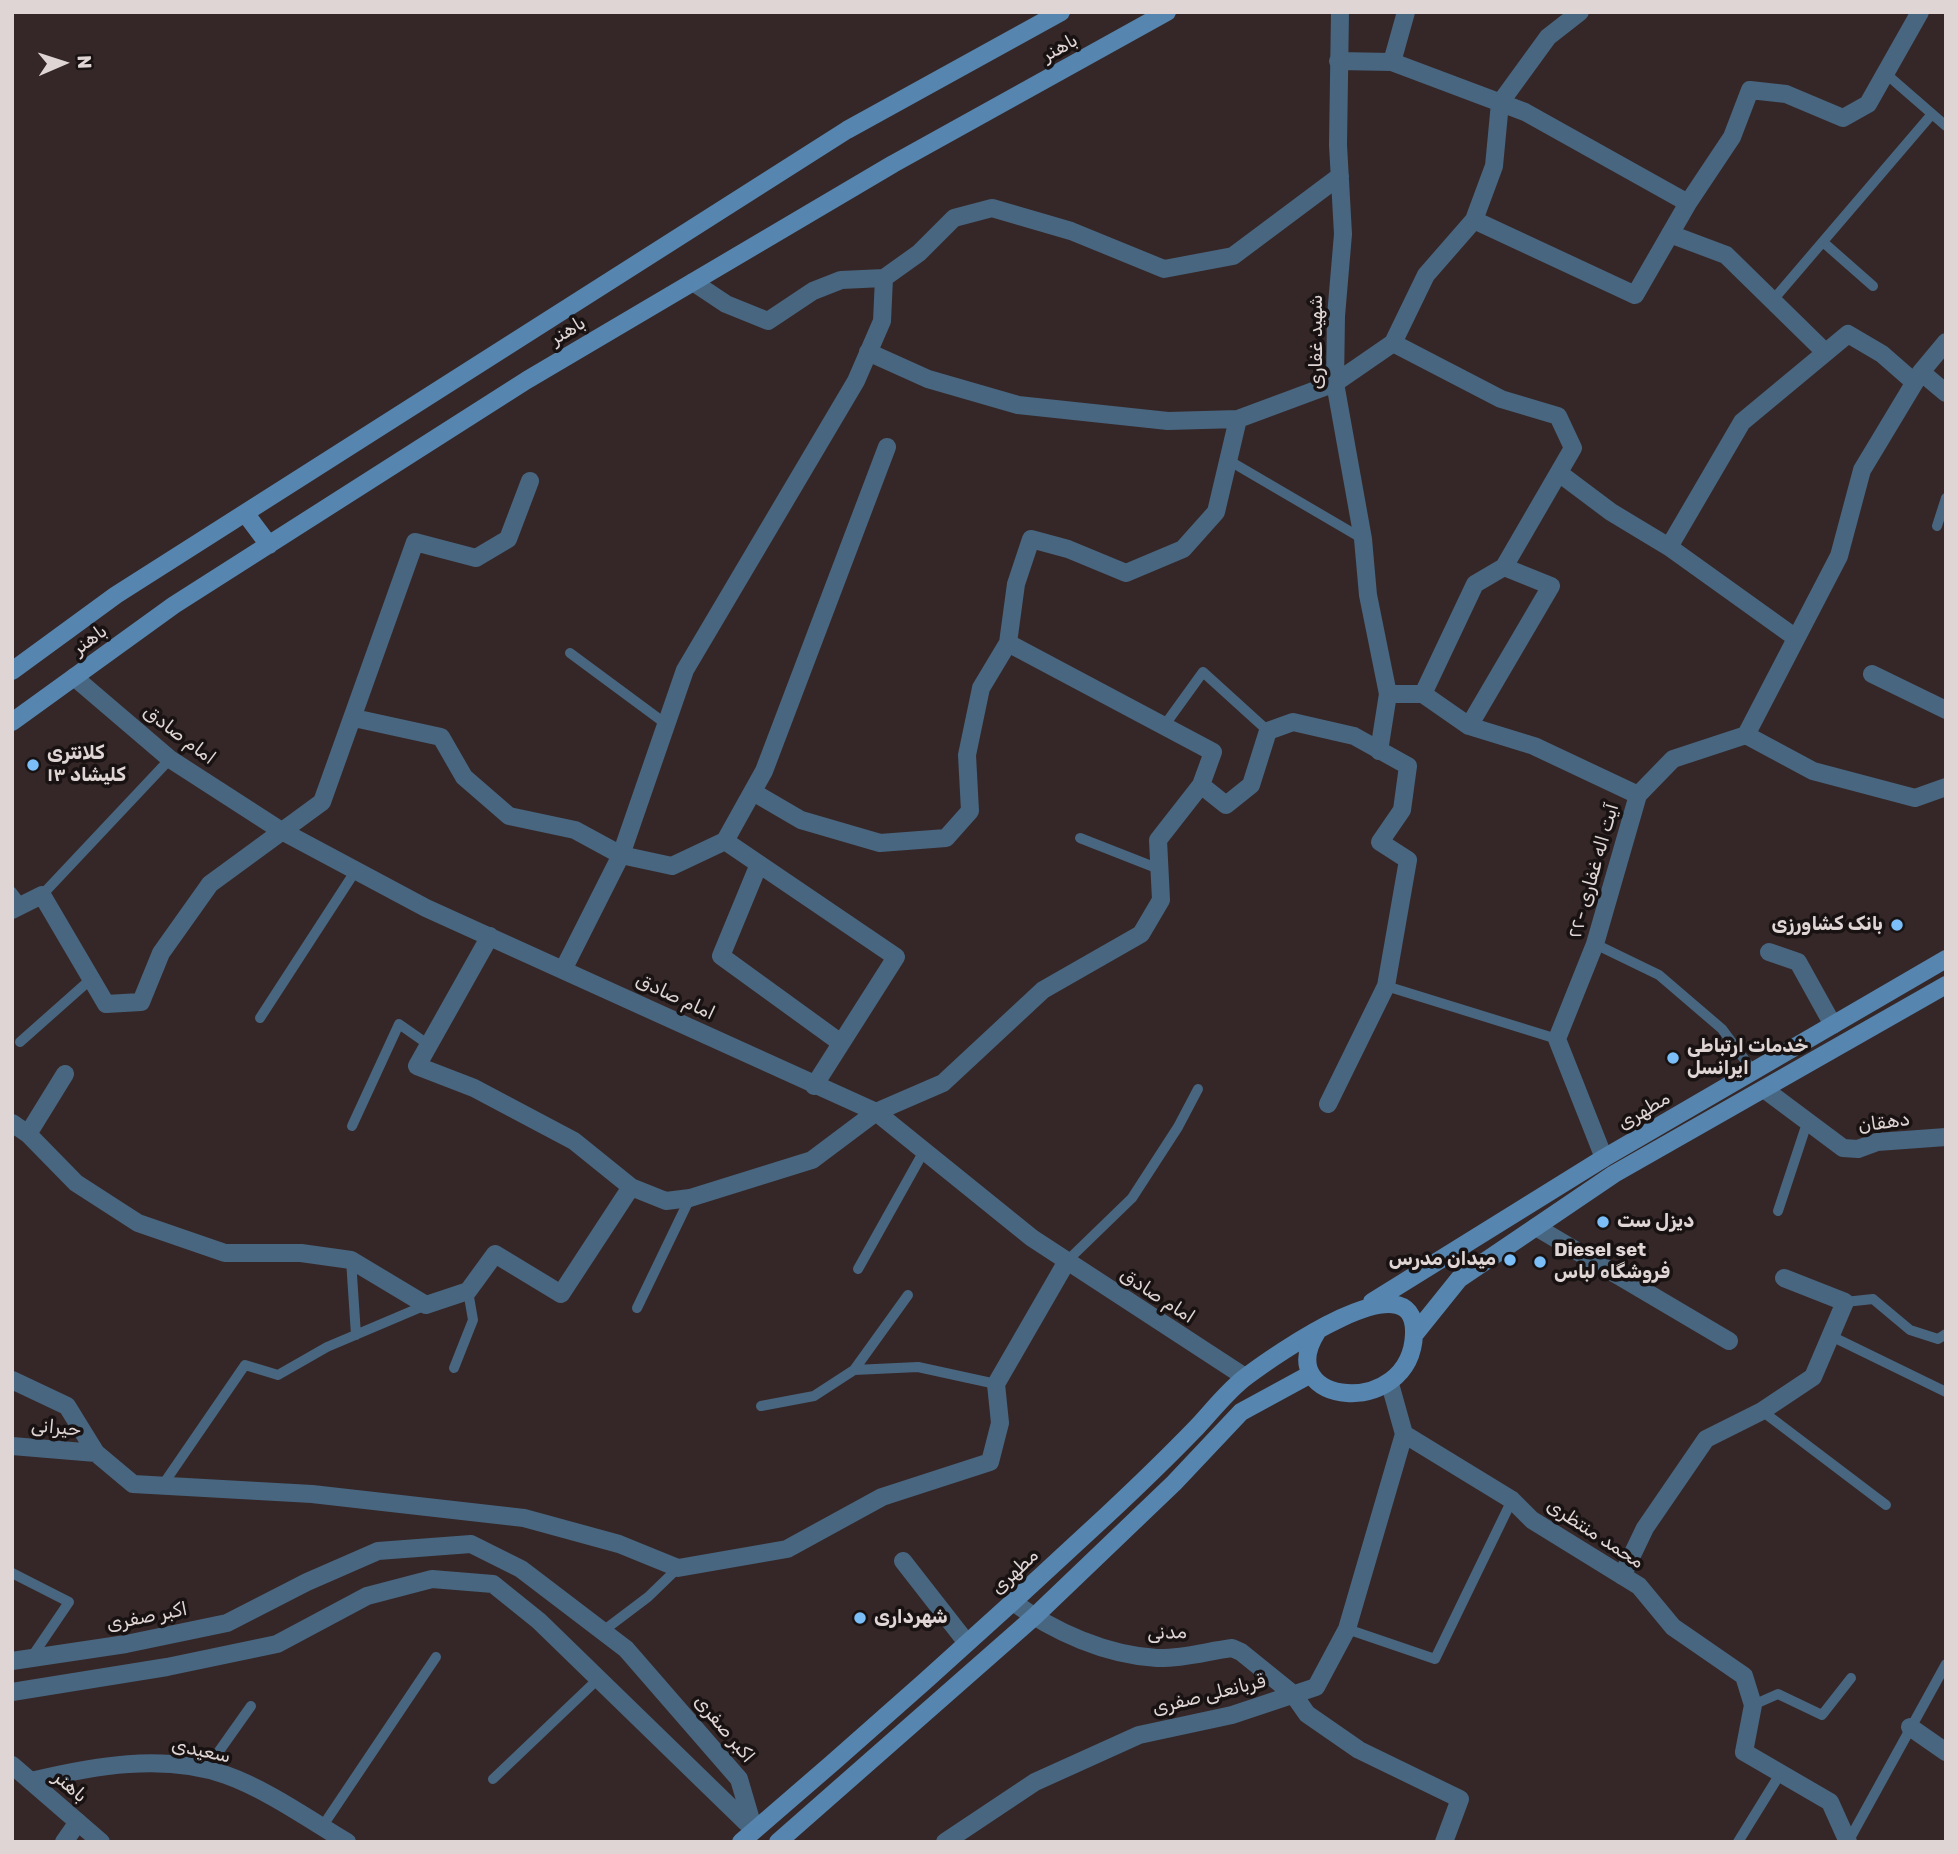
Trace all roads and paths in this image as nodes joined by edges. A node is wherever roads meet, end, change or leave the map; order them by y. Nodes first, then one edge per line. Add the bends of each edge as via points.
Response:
1 (1061, 12) edge
2 (1167, 12) edge
3 (1339, 12) edge
4 (1406, 12) edge
5 (1580, 12) edge
6 (1920, 12) edge
7 (1338, 61) junction
8 (1392, 62) junction
9 (1885, 73) junction
10 (1500, 103) junction
11 (1932, 114) junction
12 (1946, 126) edge
13 (1339, 176) junction
14 (1688, 203) junction
15 (1474, 220) junction
16 (1670, 234) junction
17 (1823, 242) junction
18 (884, 278) junction
19 (693, 282) junction
20 (1873, 286) dead end
21 (1773, 300) junction
22 (1946, 342) edge
23 (1393, 343) junction
24 (1824, 351) junction
25 (868, 352) junction
26 (1918, 377) junction
27 (1335, 383) junction
28 (1946, 393) edge
29 (1238, 419) junction
30 (887, 447) dead end
31 (1228, 460) junction
32 (1559, 473) junction
33 (530, 481) dead end
34 (1946, 498) edge
35 (246, 513) junction
36 (1937, 526) dead end
37 (1363, 539) junction
38 (269, 545) junction
39 (1669, 547) junction
40 (1504, 567) junction
41 (1796, 638) junction
42 (1008, 643) junction
43 (570, 653) dead end
44 (12, 671) edge
45 (1872, 674) dead end
46 (74, 677) junction
47 (1388, 694) junction
48 (1423, 694) junction
49 (1946, 710) edge
50 (354, 718) junction
51 (12, 722) edge
52 (666, 724) junction
53 (1164, 726) junction
54 (1469, 726) junction
55 (1268, 731) junction
56 (1746, 735) junction
57 (1379, 751) junction
58 (170, 760) junction
59 (1201, 785) junction
60 (1946, 788) edge
61 (752, 792) junction
62 (1638, 795) junction
63 (281, 830) junction
64 (1080, 838) dead end
65 (725, 841) junction
66 (621, 855) junction
67 (759, 864) junction
68 (1159, 869) junction
69 (356, 870) junction
70 (42, 895) junction
71 (16, 902) edge
72 (489, 936) junction
73 (1595, 944) junction
74 (1769, 952) dead end
75 (1946, 959) edge
76 (563, 970) junction
77 (91, 979) junction
78 (1946, 985) edge
79 (1386, 986) junction
80 (260, 1018) dead end
81 (1833, 1025) junction
82 (1558, 1039) junction
83 (20, 1042) dead end
84 (841, 1043) junction
85 (429, 1045) junction
86 (1753, 1071) junction
87 (65, 1074) dead end
88 (814, 1086) junction
89 (1198, 1089) dead end
90 (1764, 1089) junction
91 (1328, 1104) dead end
92 (876, 1112) junction
93 (1808, 1120) junction
94 (12, 1123) edge
95 (352, 1126) dead end
96 (28, 1134) junction
97 (1946, 1137) edge
98 (924, 1151) junction
99 (1604, 1158) junction
100 (631, 1187) junction
101 (690, 1198) junction
102 (1778, 1211) dead end
103 (1536, 1227) junction
104 (351, 1260) junction
105 (1067, 1261) junction
106 (858, 1269) dead end
107 (1784, 1278) dead end
108 (468, 1291) junction
109 (908, 1295) dead end
110 (1845, 1302) junction
111 (426, 1305) junction
112 (1368, 1305) junction
113 (637, 1308) dead end
114 (1317, 1332) junction
115 (1946, 1334) edge
116 (356, 1335) junction
117 (1414, 1335) junction
118 (1831, 1336) junction
119 (1729, 1341) dead end
120 (454, 1368) dead end
121 (854, 1370) junction
122 (1309, 1375) junction
123 (1245, 1377) junction
124 (12, 1380) edge
125 (996, 1384) junction
126 (1390, 1384) junction
127 (1946, 1392) edge
128 (1263, 1400) junction
129 (761, 1406) dead end
130 (1762, 1411) junction
131 (1404, 1434) junction
132 (12, 1446) edge
133 (96, 1453) junction
134 (162, 1486) junction
135 (1512, 1500) junction
136 (1886, 1505) dead end
137 (903, 1561) dead end
138 (678, 1568) junction
139 (12, 1573) edge
140 (1622, 1576) junction
141 (1013, 1602) junction
142 (1034, 1617) junction
143 (1346, 1629) junction
144 (603, 1631) junction
145 (967, 1643) junction
146 (436, 1657) dead end
147 (31, 1658) junction
148 (12, 1661) edge
149 (1946, 1664) edge
150 (1851, 1678) dead end
151 (597, 1680) junction
152 (12, 1692) edge
153 (1293, 1695) junction
154 (1753, 1705) junction
155 (251, 1706) dead end
156 (1910, 1727) junction
157 (1946, 1752) edge
158 (12, 1765) edge
159 (205, 1771) junction
160 (1780, 1774) junction
161 (493, 1779) dead end
162 (31, 1781) junction
163 (78, 1822) junction
164 (322, 1827) junction
165 (753, 1838) edge
166 (64, 1842) edge
167 (100, 1842) edge
168 (347, 1842) edge
169 (778, 1842) edge
170 (945, 1842) edge
171 (1444, 1842) edge
172 (1738, 1842) edge
173 (1848, 1842) edge

1 - 35 main road, باهنر via 847,130
2 - 19 main road, باهنر via 893,164
3 - 7 street, شهید غفاری
4 - 8 street
5 - 10 street via 1548,37
6 - 9 street
7 - 8 street
7 - 13 street, شهید غفاری
8 - 10 street
9 - 11 lane
9 - 14 street via 1868,104 1843,118 1786,94 1749,90 1732,137
10 - 14 street via 1525,112
10 - 15 street via 1494,166
11 - 12 lane
11 - 17 lane
13 - 18 street via 1233,256 1164,269 1071,231 992,208 954,218 919,253
13 - 27 street, شهید غفاری via 1343,234
14 - 16 street
15 - 16 street via 1635,295
15 - 23 street via 1426,275
16 - 21 street via 1726,255
17 - 20 lane
17 - 21 lane
18 - 19 street via 841,280 813,291 768,321 726,304
18 - 25 street via 882,321
19 - 38 main road, باهنر via 527,380
21 - 24 street
22 - 26 street
23 - 27 street
23 - 32 street via 1500,400 1558,416 1573,448
24 - 26 street via 1848,334
24 - 39 street via 1796,380 1742,422
25 - 29 street via 928,379 1018,405 1168,421
25 - 52 street via 856,381 685,670
26 - 28 street
26 - 41 street via 1862,470 1839,556
27 - 29 street
27 - 37 street, شهید غفاری
29 - 31 street
30 - 61 street via 764,771
31 - 37 lane
31 - 42 street via 1216,512 1183,549 1126,573 1031,539 1016,584
32 - 39 street via 1611,513
32 - 40 street
33 - 50 street via 508,539 476,558 415,542
34 - 36 lane
35 - 38 main road
35 - 44 main road, باهنر via 116,595
37 - 47 street, شهید غفاری via 1367,595
38 - 46 main road, باهنر via 174,605
39 - 41 street
40 - 48 street via 1475,584
40 - 54 street via 1551,586
41 - 56 street
42 - 53 street
42 - 61 street via 981,688 967,754 970,811 946,838 880,843 801,820
43 - 52 lane
45 - 49 street
46 - 51 main road, باهنر
46 - 58 street, امام صادق
47 - 48 street
47 - 57 street, شهید غفاری
48 - 54 street
50 - 63 street via 322,802
50 - 66 street via 441,737 464,777 509,816 575,830
52 - 66 street
53 - 55 lane via 1203,672
53 - 59 street via 1213,751
54 - 62 street via 1534,746
55 - 57 street via 1293,722 1353,736
55 - 59 street via 1251,785 1226,806
56 - 60 street via 1813,771 1915,799
56 - 62 street, ۲۲- آیت اله غفاری via 1673,758
57 - 79 street via 1408,766 1402,810 1380,842 1408,860
58 - 63 street, امام صادق
58 - 70 lane
59 - 68 street via 1157,840
61 - 65 street
62 - 73 street, ۲۲- آیت اله غفاری
63 - 69 street, امام صادق
63 - 77 street via 210,884 161,953 141,1002 106,1004
64 - 68 lane
65 - 66 street via 672,866
65 - 67 street
66 - 76 street
67 - 84 street via 721,956
67 - 84 street via 896,957
68 - 92 street via 1161,900 1141,934 1043,990 943,1083
69 - 72 street, امام صادق
69 - 80 lane
70 - 71 street
70 - 77 street
72 - 76 street, امام صادق
72 - 85 street
73 - 82 street, ۲۲- آیت اله غفاری
73 - 86 lane via 1659,975 1722,1029
74 - 81 street via 1798,962
75 - 81 main road, مطهری
76 - 88 street, امام صادق
77 - 83 lane
78 - 90 main road, مطهری
79 - 82 lane
79 - 91 street
81 - 86 main road, مطهری
82 - 99 street
84 - 88 street
85 - 95 lane via 399,1024
85 - 100 street via 417,1066 474,1088 574,1142
86 - 90 main road
86 - 99 main road, مطهری
87 - 96 street
88 - 92 street, امام صادق
89 - 105 lane via 1132,1198
90 - 93 street, دهقان
90 - 103 main road, مطهری via 1614,1174
92 - 98 street, امام صادق
92 - 101 street via 811,1160
93 - 97 street, دهقان via 1843,1149
93 - 102 lane
94 - 96 street
96 - 104 street via 76,1183 138,1223 225,1253 301,1253
98 - 105 street, امام صادق
98 - 106 lane
99 - 112 main road, مطهری
100 - 101 street via 666,1201
100 - 108 street via 561,1294 495,1254
101 - 113 lane
103 - 117 main road, مطهری via 1460,1279
103 - 119 street
104 - 111 street
104 - 116 lane
105 - 123 street, امام صادق
105 - 125 street
107 - 110 street
108 - 111 street
108 - 120 lane via 473,1320
109 - 121 lane
110 - 115 lane via 1873,1299 1910,1330 1938,1339
110 - 118 street
111 - 116 lane
112 - 114 main road
112 - 117 main road via 1389,1302 1405,1307
114 - 122 main road via 1307,1347
114 - 123 main road, مطهری
116 - 134 lane via 278,1375 245,1365
117 - 126 main road via 1402,1373
118 - 127 lane
118 - 130 street via 1813,1377
121 - 125 lane via 918,1367
121 - 129 lane via 814,1396
122 - 126 main road via 1327,1389 1349,1392
122 - 128 main road
123 - 128 main road via 1260,1379 1266,1393
123 - 141 main road, مطهری
124 - 133 street via 66,1406
125 - 138 street via 1000,1423 990,1462 882,1497 788,1549
126 - 131 street
128 - 142 main road via 1241,1412
130 - 136 lane
130 - 140 street via 1706,1439 1644,1528
131 - 135 street, محمد منتظری
131 - 143 street, قربانعلی صفری
132 - 133 street, حیرانی
133 - 134 street via 133,1484
134 - 138 street via 312,1494 524,1518 619,1544
135 - 140 street, محمد منتظری via 1532,1520
135 - 143 lane via 1435,1659
137 - 145 street
138 - 144 lane
139 - 147 lane via 69,1602
140 - 154 street, محمد منتظری via 1639,1586 1674,1627 1744,1676
141 - 142 street, مدنی
141 - 145 main road, مطهری
142 - 153 street, مدنی via 1073,1638 1158,1658 1232,1648
142 - 169 main road
143 - 153 street, قربانعلی صفری via 1316,1687
144 - 147 street, اکبر صفری via 521,1569 471,1544 378,1551 227,1623
144 - 165 street, اکبر صفری via 626,1649 739,1779
145 - 165 main road, مطهری
146 - 164 lane
147 - 148 street, اکبر صفری
149 - 156 lane
150 - 154 lane via 1822,1715 1778,1694
151 - 152 street via 539,1620 493,1584 432,1579 368,1596 277,1644
151 - 161 lane
151 - 165 street
153 - 170 street, قربانعلی صفری via 1233,1716 1139,1735 1035,1782
153 - 171 street, مدنی via 1307,1714 1359,1750 1460,1799
154 - 160 street via 1744,1752
155 - 159 lane
156 - 157 street
156 - 173 lane
158 - 162 street, باهنر
159 - 162 street, سعیدی via 165,1763 82,1769
159 - 164 street, سعیدی via 225,1775
160 - 172 lane
160 - 173 street via 1830,1802
162 - 163 street, باهنر
163 - 166 street
163 - 167 street, باهنر
164 - 168 street, سعیدی

